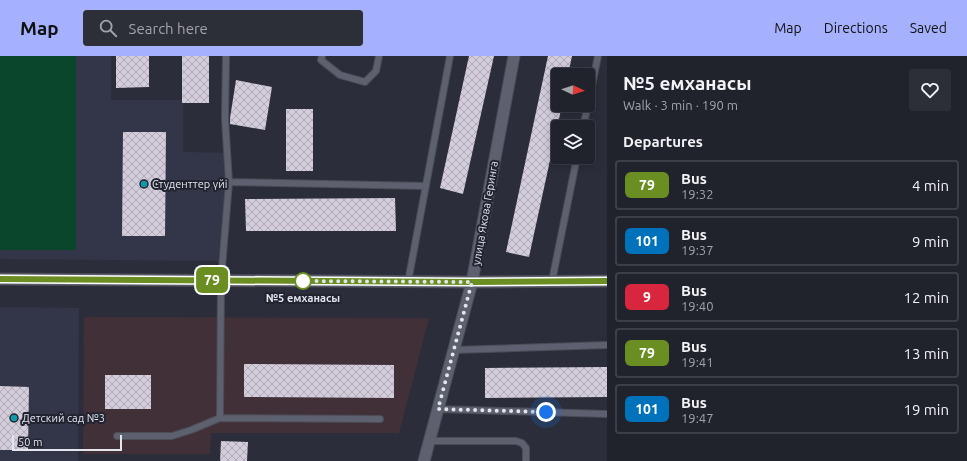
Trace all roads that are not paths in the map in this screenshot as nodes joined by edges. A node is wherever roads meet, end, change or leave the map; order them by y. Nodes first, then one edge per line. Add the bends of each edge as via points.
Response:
1 (226, 56) edge
2 (322, 56) edge
3 (379, 56) edge
4 (450, 56) edge
5 (514, 56) edge
6 (598, 56) edge
7 (595, 71) edge
8 (576, 164) edge
9 (229, 182) junction
10 (426, 186) junction
11 (0, 279) edge
12 (221, 280) junction
13 (552, 281) junction
14 (607, 281) edge
15 (408, 282) junction
16 (472, 282) junction
17 (607, 345) edge
18 (454, 350) junction
19 (438, 409) junction
20 (607, 414) edge
21 (220, 418) junction
22 (380, 419) dead end
23 (117, 436) dead end
24 (430, 441) junction
25 (424, 461) edge
26 (526, 461) edge

1 - 9 lane via 225,119
2 - 3 lane via 321,60 340,75 365,82 376,71
4 - 10 lane
5 - 16 main road, улица Якова Геринга
6 - 7 lane
8 - 13 lane
9 - 10 lane
9 - 12 lane
10 - 15 lane
11 - 12 main road
12 - 15 main road
12 - 21 lane
13 - 14 main road
13 - 16 main road
15 - 16 main road
16 - 18 main road, улица Якова Геринга
17 - 18 lane
18 - 19 main road, улица Якова Геринга
19 - 20 lane
19 - 24 main road, улица Якова Геринга
21 - 22 lane
21 - 23 lane via 172,436
24 - 25 main road, улица Якова Геринга
24 - 26 lane via 516,441 526,448

